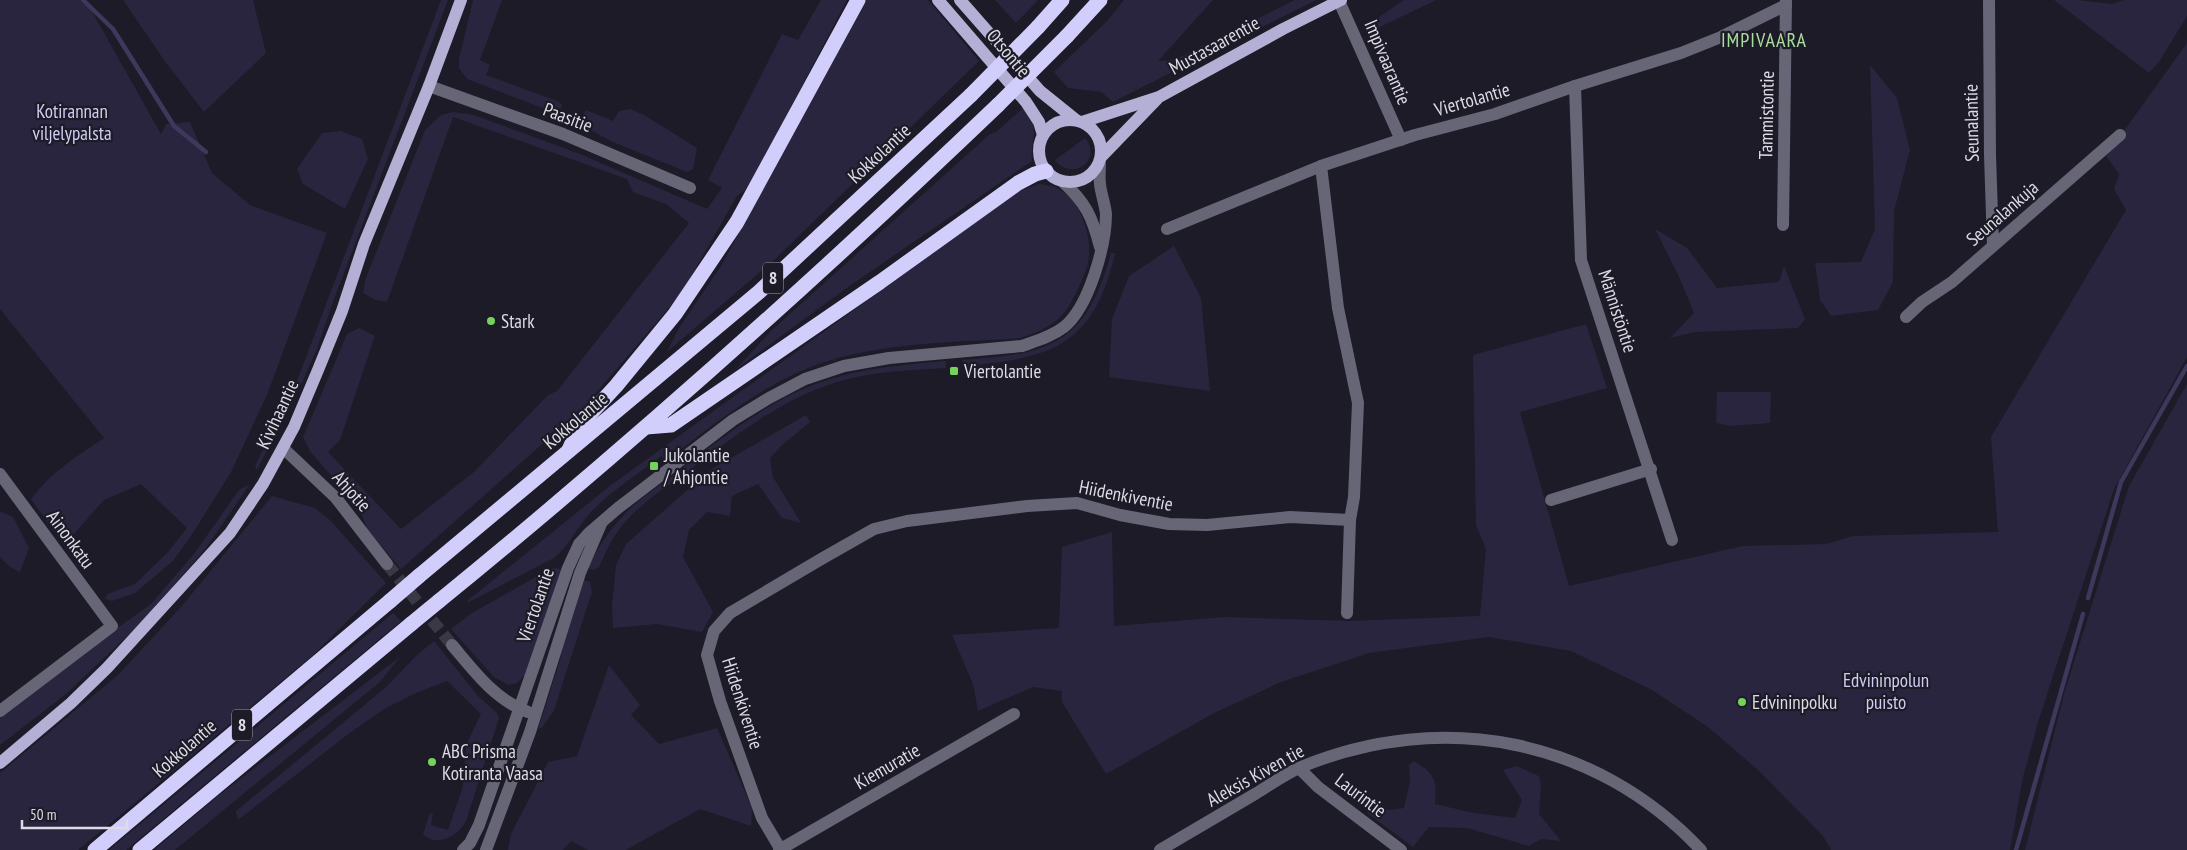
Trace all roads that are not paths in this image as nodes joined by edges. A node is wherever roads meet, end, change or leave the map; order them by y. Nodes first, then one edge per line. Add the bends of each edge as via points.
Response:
1 (461, 0) edge
2 (858, 0) edge
3 (938, 0) edge
4 (960, 0) edge
5 (1062, 0) edge
6 (1100, 0) edge
7 (1340, 0) edge
8 (1989, 0) edge
9 (1786, 2) edge
10 (429, 86) junction
11 (1575, 86) junction
12 (1159, 97) junction
13 (1079, 121) junction
14 (1043, 135) junction
15 (2120, 135) dead end
16 (1401, 140) junction
17 (1100, 159) junction
18 (1321, 166) junction
19 (1046, 171) junction
20 (1062, 181) junction
21 (690, 188) dead end
22 (1783, 225) dead end
23 (1167, 229) dead end
24 (1993, 245) junction
25 (1101, 249) junction
26 (1906, 317) dead end
27 (646, 428) junction
28 (283, 448) junction
29 (567, 453) junction
30 (1651, 469) junction
31 (2, 480) edge
32 (1551, 500) dead end
33 (1350, 520) junction
34 (601, 524) junction
35 (1672, 540) dead end
36 (387, 564) tunnel mouth
37 (1348, 613) dead end
38 (452, 645) tunnel mouth
39 (520, 709) junction
40 (0, 711) edge
41 (1014, 714) dead end
42 (536, 715) junction
43 (0, 764) edge
44 (1299, 768) junction
45 (95, 850) edge
46 (140, 850) edge
47 (463, 850) edge
48 (486, 850) edge
49 (780, 850) edge
50 (1160, 850) edge
51 (1401, 850) edge
52 (1701, 850) edge

1 - 10 main road, Kivihaantie
2 - 29 highway via 737,222 675,314 580,425
3 - 14 main road, Otsontie via 1026,102 1040,122
4 - 13 main road, Otsontie via 1040,91
5 - 29 highway, Kokkolantie / 8, bridge via 971,95 759,292
6 - 27 highway, 8, bridge via 998,105 795,296
7 - 12 main road, Mustasaarentie
7 - 16 street, Impivaarantie
8 - 24 street, Seunalantie
9 - 11 street, Viertolantie via 1721,37 1681,53
9 - 22 street, Tammistontie
10 - 21 street, Paasitie via 563,134
10 - 28 main road, Kivihaantie via 364,244 318,370
11 - 16 street, Viertolantie via 1495,114
11 - 30 street, Männistöntie via 1581,260
12 - 13 main road, Mustasaarentie
12 - 17 main road, Mustasaarentie
13 - 14 main road via 1057,122
13 - 17 main road via 1096,134 1101,144
14 - 19 main road via 1039,156
15 - 24 street, Seunalankuja
16 - 18 street, Viertolantie
17 - 20 main road via 1093,172 1082,180
17 - 25 street, Viertolantie via 1100,183 1106,212
18 - 23 street, Viertolantie
18 - 33 street via 1338,308 1358,403
19 - 20 main road
19 - 27 highway via 1018,183 671,425
20 - 25 street via 1085,205
24 - 26 street, Seunalankuja
25 - 34 street, Viertolantie via 1097,267 1079,307 1065,326 1042,340 1022,346 889,358 844,366 805,379 733,420
27 - 46 highway, 8, bridge
28 - 36 street, Ahjotie via 336,498
28 - 43 main road, Kivihaantie via 230,533 107,668
29 - 45 highway, Kokkolantie / 8, bridge
30 - 32 street
30 - 35 street, Männistöntie
31 - 40 street, Ainonkatu via 112,626
33 - 37 street
33 - 49 street, Hiidenkiventie via 1290,517 1207,526 1168,524 1077,503 907,521 874,529 730,613 714,631 710,642 710,667 720,701 762,818
34 - 39 street, Viertolantie via 579,544 568,568
34 - 42 street, Viertolantie via 563,622
38 - 39 street via 487,686
39 - 42 street
39 - 47 street, Viertolantie via 479,825
41 - 49 street, Kiemuratie
42 - 48 street, Viertolantie
44 - 50 street, Aleksis Kiven tie
44 - 51 street, Laurintie via 1318,787
44 - 52 street, Aleksis Kiven tie via 1349,750 1426,738 1483,739 1528,748 1616,782 1666,815

